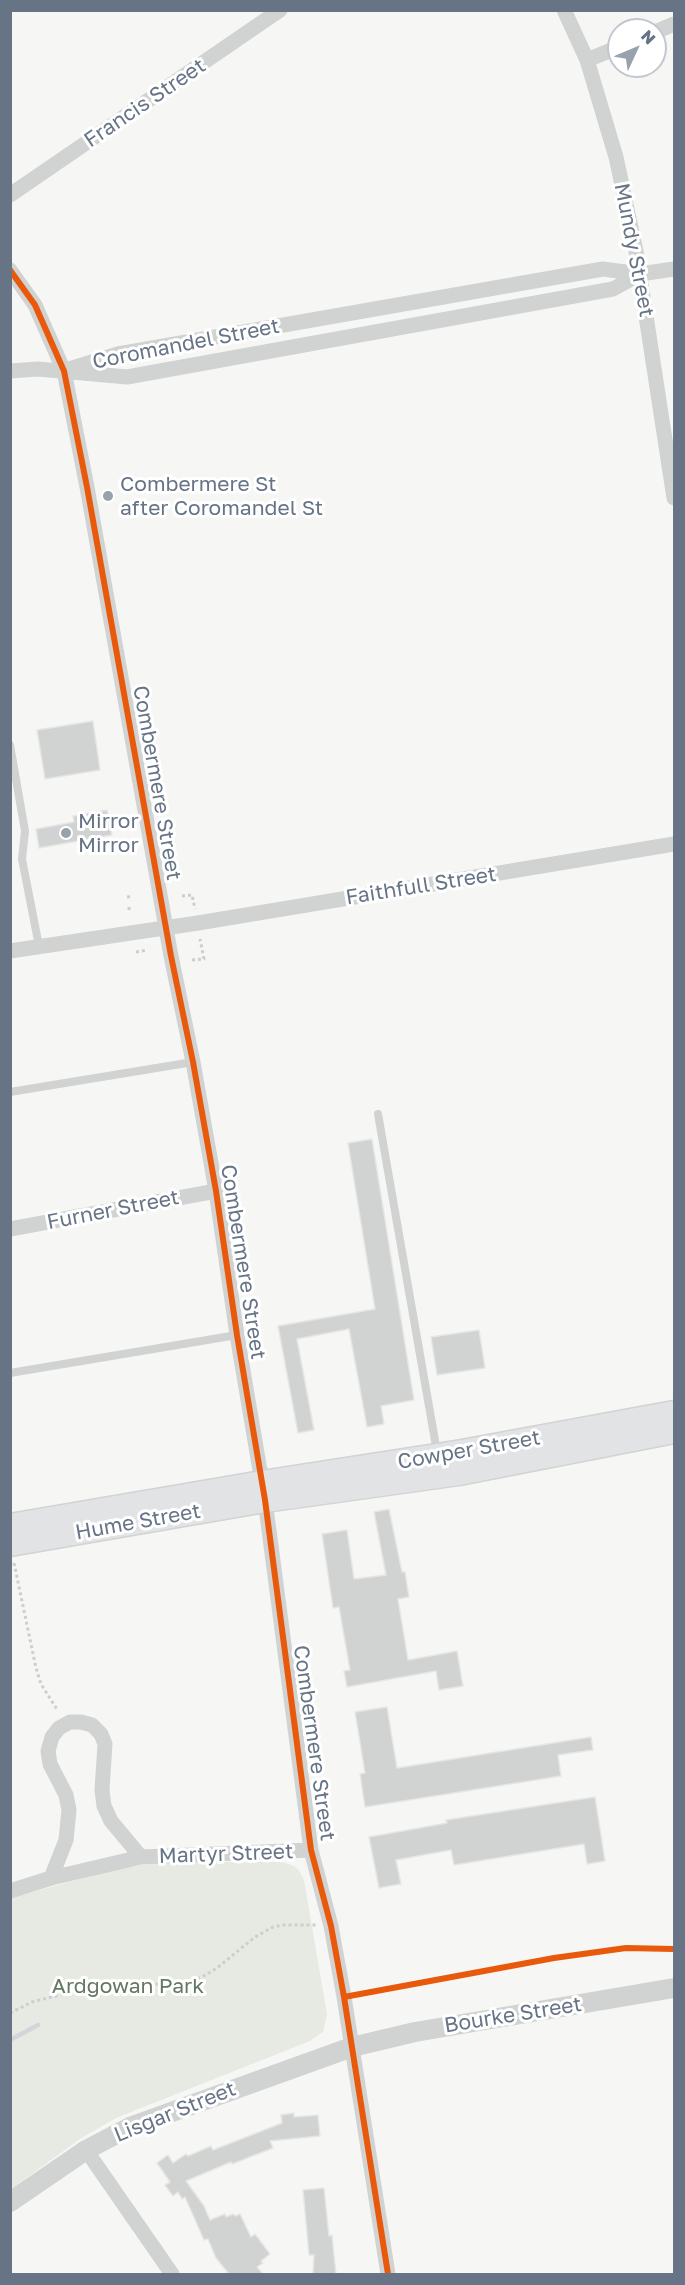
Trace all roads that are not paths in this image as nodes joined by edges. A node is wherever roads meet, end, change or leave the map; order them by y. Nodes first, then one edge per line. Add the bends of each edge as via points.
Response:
1 (280, 10) edge
2 (564, 10) edge
3 (607, 52) edge
4 (587, 60) junction
5 (10, 195) edge
6 (675, 269) edge
7 (10, 270) edge
8 (640, 274) junction
9 (489, 289) junction
10 (366, 310) junction
11 (493, 310) junction
12 (240, 332) junction
13 (372, 333) junction
14 (245, 356) junction
15 (10, 371) edge
16 (64, 371) junction
17 (675, 498) edge
18 (10, 745) edge
19 (675, 844) edge
20 (166, 927) junction
21 (39, 946) junction
22 (10, 951) edge
23 (193, 1062) junction
24 (10, 1092) edge
25 (378, 1114) dead end
26 (216, 1191) junction
27 (10, 1229) edge
28 (237, 1335) junction
29 (10, 1373) edge
30 (675, 1413) edge
31 (675, 1431) edge
32 (437, 1456) junction
33 (264, 1492) junction
34 (10, 1526) edge
35 (11, 1544) edge
36 (311, 1850) junction
37 (141, 1857) junction
38 (51, 1878) junction
39 (10, 1891) edge
40 (675, 1988) edge
41 (352, 2047) junction
42 (86, 2150) junction
43 (10, 2202) edge
44 (172, 2274) edge
45 (388, 2274) edge

1 - 5 street, Francis Street
2 - 4 street, Mundy Street
3 - 4 street
4 - 8 street, Mundy Street via 616,157
6 - 8 street, Coromandel Street
7 - 16 street, Combermere Street via 35,305
8 - 9 street, Coromandel Street via 603,269
8 - 11 street, Coromandel Street via 613,288
8 - 17 street, Mundy Street
9 - 10 street, Coromandel Street
9 - 11 street
10 - 12 street, Coromandel Street
10 - 13 street
11 - 13 street, Coromandel Street
12 - 14 street
12 - 16 street, Coromandel Street via 118,354
13 - 14 street, Coromandel Street
14 - 16 street, Coromandel Street via 127,377
15 - 16 street
16 - 20 street, Combermere Street
18 - 21 lane via 25,831 22,859
19 - 20 street, Faithfull Street
20 - 21 street, Faithfull Street
20 - 23 street, Combermere Street
21 - 22 street, Faithfull Street
23 - 24 lane
23 - 26 street, Combermere Street
25 - 32 lane
26 - 27 street, Furner Street
26 - 28 street, Combermere Street
28 - 29 lane
28 - 33 street, Combermere Street
30 - 32 main road, Cowper Street
31 - 33 main road, Cowper Street via 459,1473
32 - 33 main road, Cowper Street
33 - 34 main road, Hume Street
33 - 35 main road, Hume Street
33 - 36 street, Combermere Street
36 - 37 street, Martyr Street
36 - 41 street, Combermere Street via 331,1926
37 - 38 street, Martyr Street
37 - 38 street, Martyr Street via 111,1821 104,1806 105,1744 100,1734 92,1725 66,1724 52,1737 48,1751 69,1810 66,1840
38 - 39 street, Martyr Street
40 - 41 street, Bourke Street via 415,2032
41 - 42 street, Lisgar Street via 157,2116
41 - 45 street, Combermere Street
42 - 43 street, Lisgar Street
42 - 44 street

